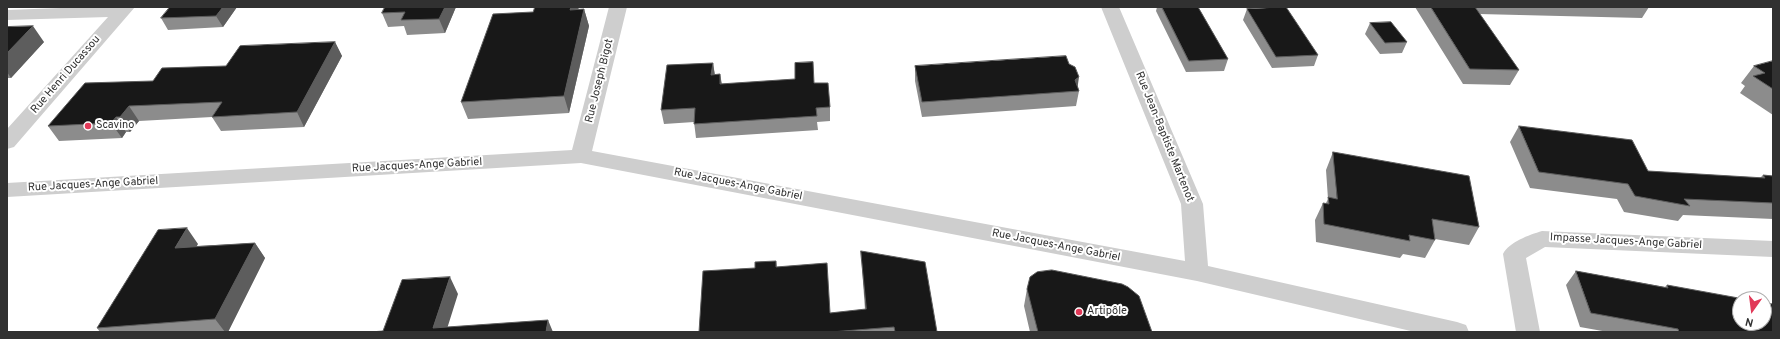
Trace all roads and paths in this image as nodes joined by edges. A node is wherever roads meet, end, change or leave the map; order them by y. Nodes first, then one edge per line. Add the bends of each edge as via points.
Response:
1 (618, 7) edge
2 (1110, 7) edge
3 (124, 9) edge
4 (7, 15) edge
5 (7, 142) edge
6 (581, 156) junction
7 (7, 190) edge
8 (1773, 249) edge
9 (1197, 272) junction
10 (1457, 332) edge
11 (1528, 332) edge

1 - 6 street, Rue Joseph Bigot
2 - 9 street, Rue Jean-Baptiste Martenot via 1192,204
3 - 4 street
3 - 5 street, Rue Henri Ducassou
6 - 7 street, Rue Jacques-Ange Gabriel
6 - 9 street, Rue Jacques-Ange Gabriel
8 - 11 street, Impasse Jacques-Ange Gabriel via 1542,239 1514,254
9 - 10 street, Rue Jacques-Ange Gabriel

